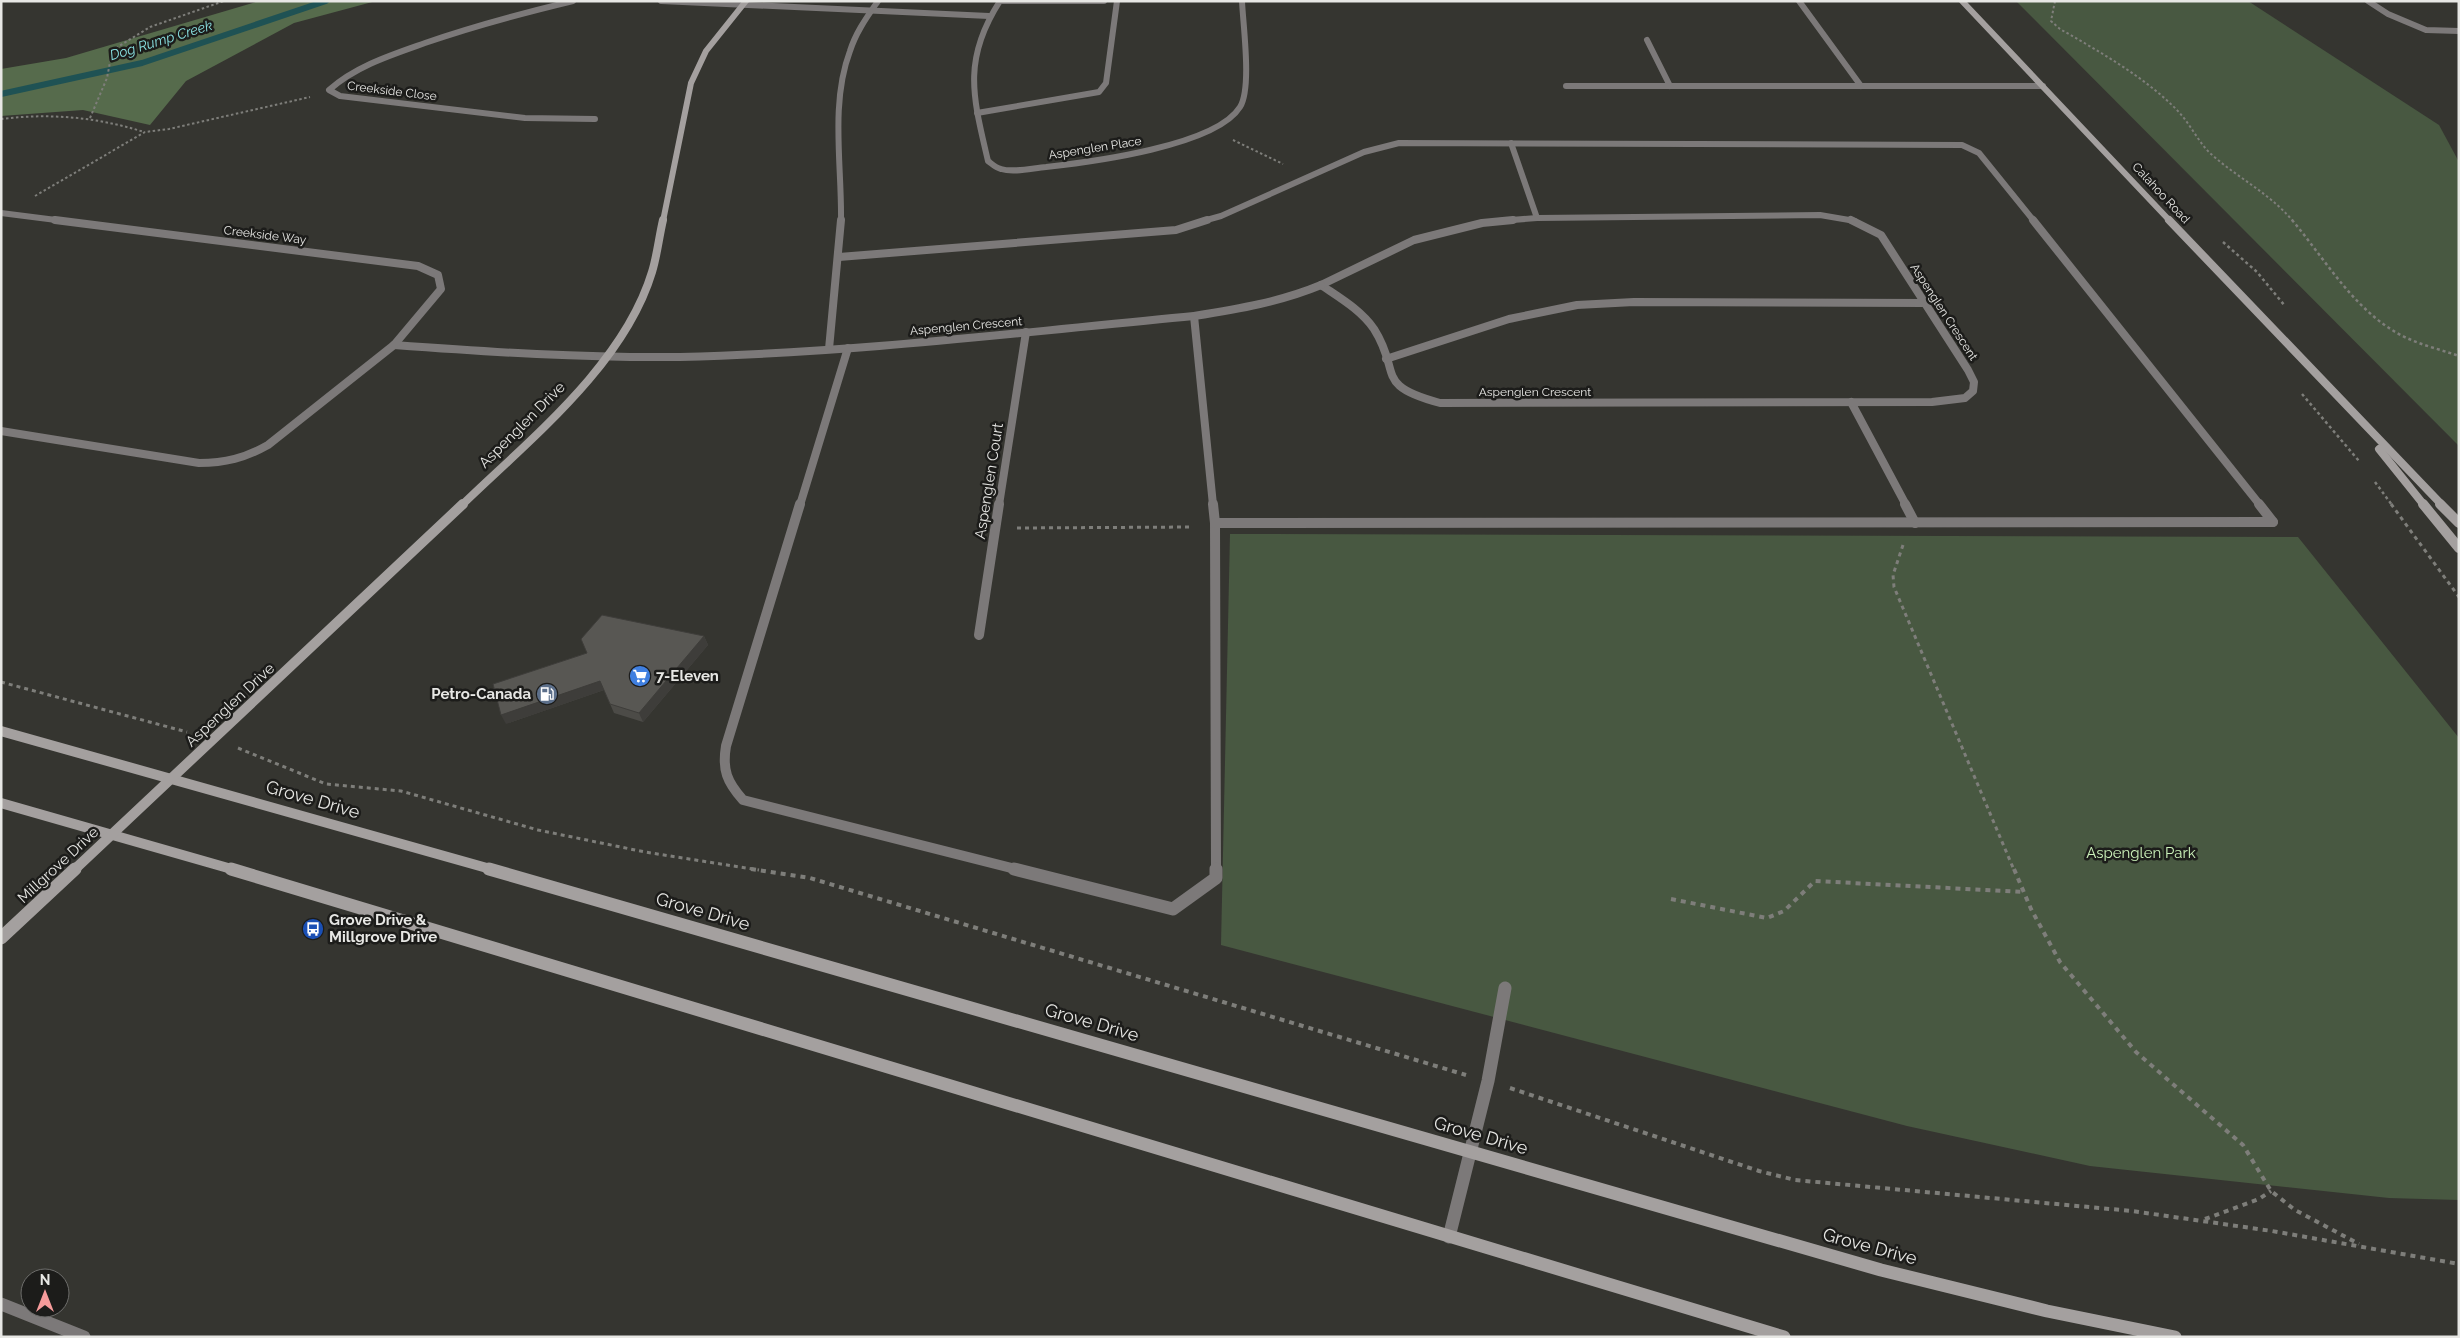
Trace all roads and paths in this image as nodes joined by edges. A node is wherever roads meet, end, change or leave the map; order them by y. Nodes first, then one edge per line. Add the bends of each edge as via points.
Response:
1 (224, 1) edge
2 (573, 1) edge
3 (661, 1) edge
4 (878, 1) edge
5 (1000, 1) edge
6 (1104, 1) edge
7 (1117, 1) edge
8 (1242, 1) edge
9 (1799, 1) edge
10 (1962, 1) edge
11 (2055, 1) edge
12 (2368, 1) edge
13 (744, 3) edge
14 (870, 11) junction
15 (989, 16) junction
16 (2459, 32) edge
17 (1647, 40) dead end
18 (1566, 86) dead end
19 (1670, 86) junction
20 (1860, 86) junction
21 (2043, 86) junction
22 (330, 90) junction
23 (977, 113) junction
24 (90, 118) junction
25 (1, 119) edge
26 (595, 119) dead end
27 (145, 132) junction
28 (1228, 138) dead end
29 (1511, 143) junction
30 (1309, 177) junction
31 (4, 213) edge
32 (1537, 218) junction
33 (839, 257) junction
34 (1321, 285) junction
35 (1925, 303) junction
36 (1194, 316) junction
37 (1026, 332) junction
38 (394, 345) junction
39 (848, 348) junction
40 (829, 350) junction
41 (2459, 356) edge
42 (609, 357) junction
43 (1386, 359) junction
44 (1851, 402) junction
45 (2341, 402) junction
46 (1, 431) edge
47 (1216, 523) junction
48 (1897, 523) junction
49 (1915, 523) junction
50 (2459, 523) edge
51 (996, 528) junction
52 (2459, 548) edge
53 (979, 635) dead end
54 (1, 682) edge
55 (1, 731) edge
56 (215, 740) junction
57 (172, 779) junction
58 (1, 803) edge
59 (112, 834) junction
60 (2024, 892) junction
61 (1671, 899) dead end
62 (1, 938) edge
63 (1505, 988) dead end
64 (1488, 1081) junction
65 (1471, 1152) junction
66 (2271, 1191) junction
67 (2203, 1220) junction
68 (1448, 1237) junction
69 (2361, 1245) junction
70 (2459, 1264) edge
71 (1, 1304) edge
72 (84, 1337) edge
73 (1784, 1337) edge
74 (2175, 1337) edge

1 - 24 path via 150,27 116,48 111,57 108,78
2 - 22 street, Creekside Close via 388,56 356,70 333,84
3 - 13 street
4 - 14 street
5 - 6 street
5 - 15 street, Aspenglen Place
7 - 23 street via 1106,83 1099,92
8 - 23 street, Aspenglen Place via 1243,101 1231,118 1208,130 1122,157 1005,170 992,166 988,161
9 - 20 street
10 - 21 street, Calahoo Road
11 - 41 path via 2051,21 2126,68 2189,123 2203,146 2226,167 2271,198 2372,315 2397,333
12 - 16 street via 2388,14 2426,30
13 - 14 street
13 - 42 street, Aspenglen Drive via 706,51 691,83 652,273 634,314
14 - 15 street
14 - 33 street via 851,44 840,81
15 - 23 street, Aspenglen Place via 977,44 973,66
17 - 19 street
18 - 19 street
19 - 20 street
20 - 21 street
21 - 45 street, Calahoo Road
22 - 26 street, Creekside Close via 340,96 525,118
22 - 27 path via 169,130
24 - 25 path via 26,115
24 - 27 path
27 - 31 path
28 - 30 path
29 - 30 street via 1388,145 1364,152
29 - 32 street
29 - 49 street via 1962,145 1979,153 2273,522
30 - 33 street via 1221,216 1176,230
31 - 38 street, Creekside Way via 418,266 438,275 440,289
32 - 34 street, Aspenglen Crescent via 1482,223 1414,240
32 - 35 street, Aspenglen Crescent via 1820,215 1846,219 1869,226 1882,235
33 - 40 street
34 - 36 street, Aspenglen Crescent via 1273,302
34 - 43 street, Aspenglen Crescent via 1364,317 1380,341
35 - 43 street via 1577,304 1509,319
35 - 44 street, Aspenglen Crescent via 1968,370 1974,382 1973,391 1966,398 1953,401
36 - 37 street, Aspenglen Crescent
36 - 47 street
37 - 39 street, Aspenglen Crescent
37 - 51 street, Aspenglen Court
38 - 42 street
38 - 46 street, Creekside Way via 268,446 222,463 183,462
39 - 40 street, Aspenglen Crescent
39 - 47 street via 726,746 722,767 730,786 743,800 1173,909 1216,878
40 - 42 street, Aspenglen Crescent
42 - 56 street, Aspenglen Drive via 516,454
43 - 44 street, Aspenglen Crescent via 1390,375 1397,384 1408,392 1440,403
44 - 49 street
45 - 50 street, Calahoo Road
45 - 52 street, Calahoo Road
47 - 48 street
47 - 51 path via 1199,527
48 - 49 street
48 - 60 path via 1903,546 1896,560 1894,587
51 - 53 street, Aspenglen Court
54 - 56 path
55 - 57 street, Grove Drive
56 - 57 street, Aspenglen Drive
56 - 64 path via 265,757 326,784 401,791 538,830 645,852 810,878
57 - 59 street, Aspenglen Drive
57 - 65 street, Grove Drive
58 - 59 street
59 - 62 street, Millgrove Drive
59 - 68 street
60 - 61 path via 1816,881 1806,887 1782,914 1766,918
60 - 66 path via 2048,942 2079,986 2136,1052 2243,1145
63 - 64 street
64 - 65 street
64 - 67 path via 1795,1180
65 - 68 street
65 - 74 street, Grove Drive via 1881,1270 2047,1311
66 - 67 path
66 - 69 path via 2295,1210
67 - 69 path
68 - 73 street
69 - 70 path
71 - 72 street

